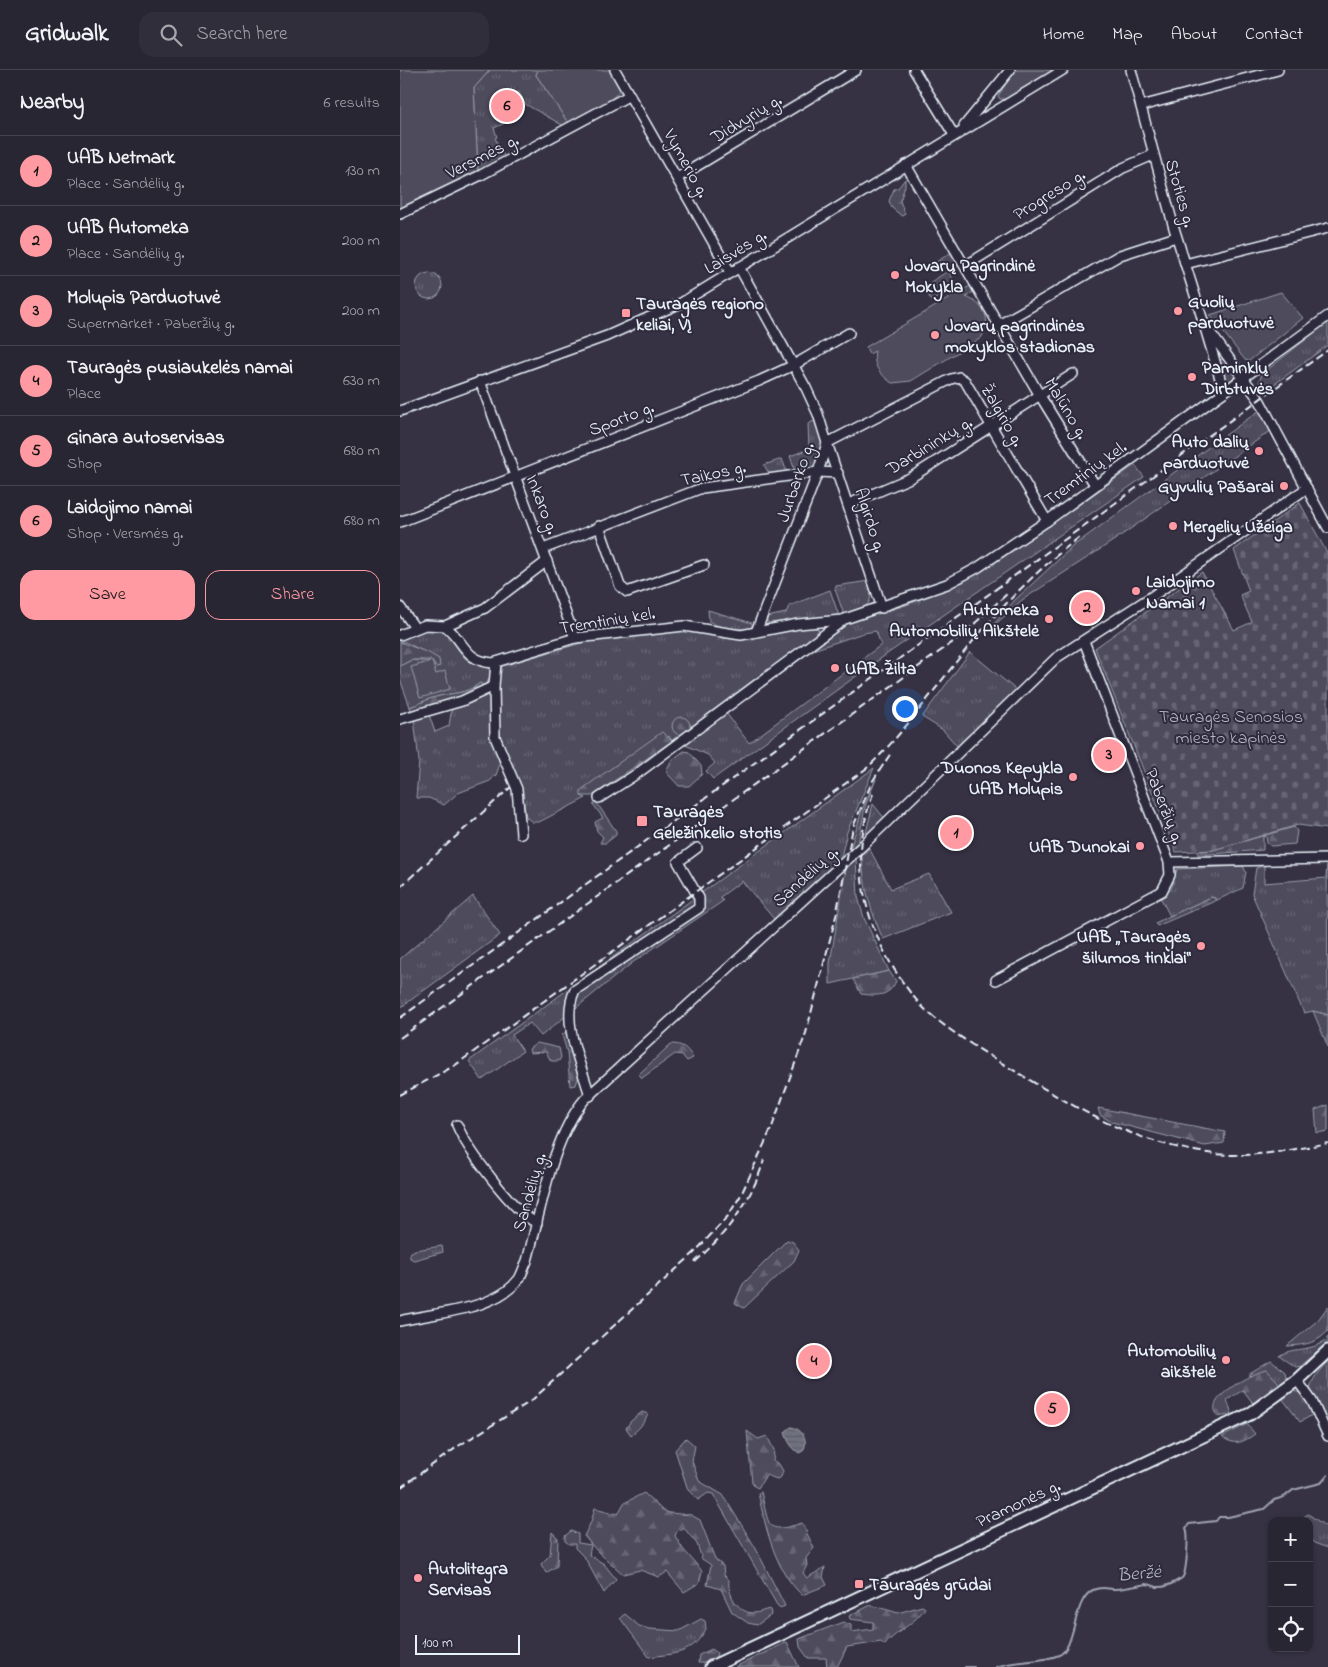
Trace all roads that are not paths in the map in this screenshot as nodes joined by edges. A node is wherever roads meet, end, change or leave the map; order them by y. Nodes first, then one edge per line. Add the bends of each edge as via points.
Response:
1 (615, 70) edge
2 (856, 70) edge
3 (914, 70) edge
4 (1010, 70) edge
5 (1063, 70) edge
6 (1131, 70) edge
7 (1278, 70) edge
8 (997, 88) junction
9 (630, 95) junction
10 (1008, 103) junction
11 (1140, 106) junction
12 (956, 134) junction
13 (1153, 155) junction
14 (906, 165) junction
15 (677, 178) junction
16 (400, 214) edge
17 (1328, 228) edge
18 (1176, 237) junction
19 (1185, 264) junction
20 (965, 266) junction
21 (739, 267) junction
22 (730, 272) junction
23 (1328, 316) edge
24 (1204, 324) junction
25 (999, 325) junction
26 (849, 333) dead end
27 (1228, 356) junction
28 (1214, 362) junction
29 (794, 365) junction
30 (1073, 374) dead end
31 (1244, 378) junction
32 (480, 381) junction
33 (1224, 392) junction
34 (1039, 394) junction
35 (400, 411) edge
36 (991, 426) junction
37 (827, 443) junction
38 (818, 472) junction
39 (838, 473) junction
40 (515, 476) junction
41 (1095, 485) junction
42 (1307, 488) junction
43 (849, 504) junction
44 (1047, 521) junction
45 (400, 522) edge
46 (599, 526) junction
47 (1328, 528) edge
48 (543, 549) junction
49 (547, 561) junction
50 (704, 565) dead end
51 (400, 607) edge
52 (882, 608) junction
53 (842, 620) junction
54 (816, 622) junction
55 (445, 626) junction
56 (415, 628) junction
57 (756, 632) junction
58 (400, 635) edge
59 (822, 636) junction
60 (575, 638) junction
61 (1084, 641) junction
62 (496, 662) junction
63 (494, 686) junction
64 (400, 719) edge
65 (599, 798) dead end
66 (521, 834) dead end
67 (697, 848) dead end
68 (1328, 859) edge
69 (1170, 862) junction
70 (996, 980) dead end
71 (590, 1096) junction
72 (458, 1125) dead end
73 (537, 1224) junction
74 (400, 1321) edge
75 (1328, 1351) edge
76 (1296, 1380) junction
77 (1328, 1436) edge
78 (711, 1667) edge

1 - 9 street, Vymerio g.
2 - 15 street, Didvyrių g.
3 - 12 street
4 - 8 street
5 - 10 street, Laisvės g.
6 - 11 street, Stoties g.
7 - 11 street
8 - 10 street via 996,100
8 - 12 street
9 - 15 street, Vymerio g.
9 - 16 street, Versmės g. via 481,176
10 - 12 street, Laisvės g.
11 - 13 street, Stoties g.
12 - 14 street, Laisvės g.
13 - 18 street, Stoties g.
13 - 20 street, Progreso g. via 1122,168
14 - 20 street, Malūno g.
14 - 21 street, Laisvės g.
15 - 22 street, Vymerio g.
17 - 19 street
18 - 19 street, Stoties g.
18 - 25 street via 1120,255
19 - 24 street, Stoties g.
20 - 25 street, Malūno g.
21 - 22 street, Laisvės g.
21 - 29 street, Jurbarko g.
22 - 32 street, Laisvės g. via 645,321
23 - 31 street, Tremtinių kel.
24 - 27 street, Stoties g.
24 - 28 street, Stoties g.
25 - 34 street, Malūno g.
26 - 29 street, Sporto g.
27 - 28 street via 1219,357
27 - 31 street, Stoties g.
28 - 33 street, Stoties g.
29 - 37 street, Jurbarko g. via 818,414
29 - 40 street, Sporto g.
30 - 34 street, Darbininkų g.
31 - 33 street, Tremtinių kel.
31 - 42 street via 1276,428
32 - 35 street, Laisvės g.
32 - 40 street, Inkaro g.
33 - 41 street, Tremtinių kel.
34 - 36 street, Darbininkų g.
34 - 41 street, Malūno g.
36 - 37 street, Žalgirio g. via 965,381 956,377
36 - 43 street, Darbininkų g. via 910,478
36 - 44 street, Žalgirio g.
37 - 38 street, Jurbarko g.
37 - 39 street, Algirdo g.
38 - 39 street, Taikos g.
38 - 46 street, Taikos g. via 702,488
38 - 57 street, Jurbarko g.
39 - 43 street, Algirdo g.
40 - 45 street, Sporto g.
40 - 48 street, Inkaro g.
41 - 44 street, Tremtinių kel.
42 - 47 street
42 - 61 street, Sandėlių g.
43 - 52 street, Algirdo g.
44 - 52 street, Tremtinių kel. via 965,576
46 - 48 street, Taikos g.
46 - 50 street via 620,586 627,592
48 - 49 street, Inkaro g.
49 - 55 street via 485,608
49 - 60 street, Inkaro g.
51 - 56 street
52 - 53 street, Tremtinių kel.
53 - 54 street, Tremtinių kel.
53 - 59 street, Tremtinių kel.
54 - 57 street, Tremtinių kel.
54 - 59 street via 824,628
55 - 56 street via 432,624
55 - 62 street, Tremtinių kel. via 471,657
56 - 58 street
57 - 60 street, Tremtinių kel. via 741,635 684,626
59 - 65 street, Tremtinių kel. via 638,773
60 - 62 street, Tremtinių kel.
61 - 69 street, Paberžių g.
61 - 71 street, Sandėlių g. via 1056,658 1032,680 871,838
62 - 63 street
63 - 64 street via 462,701
63 - 66 street via 495,737 517,789
67 - 71 street via 678,862 699,898 698,908 575,990 571,998 568,1017
68 - 69 street, Paberžių g.
69 - 70 street via 1170,875 1162,891
71 - 73 street, Sandėlių g. via 574,1113 561,1139
72 - 73 street via 489,1175
73 - 74 street, Sandėlių g. via 520,1278 500,1296
75 - 76 main road, Pramonės g.
76 - 77 street via 1312,1401
76 - 78 main road, Pramonės g. via 1259,1408 1235,1421

